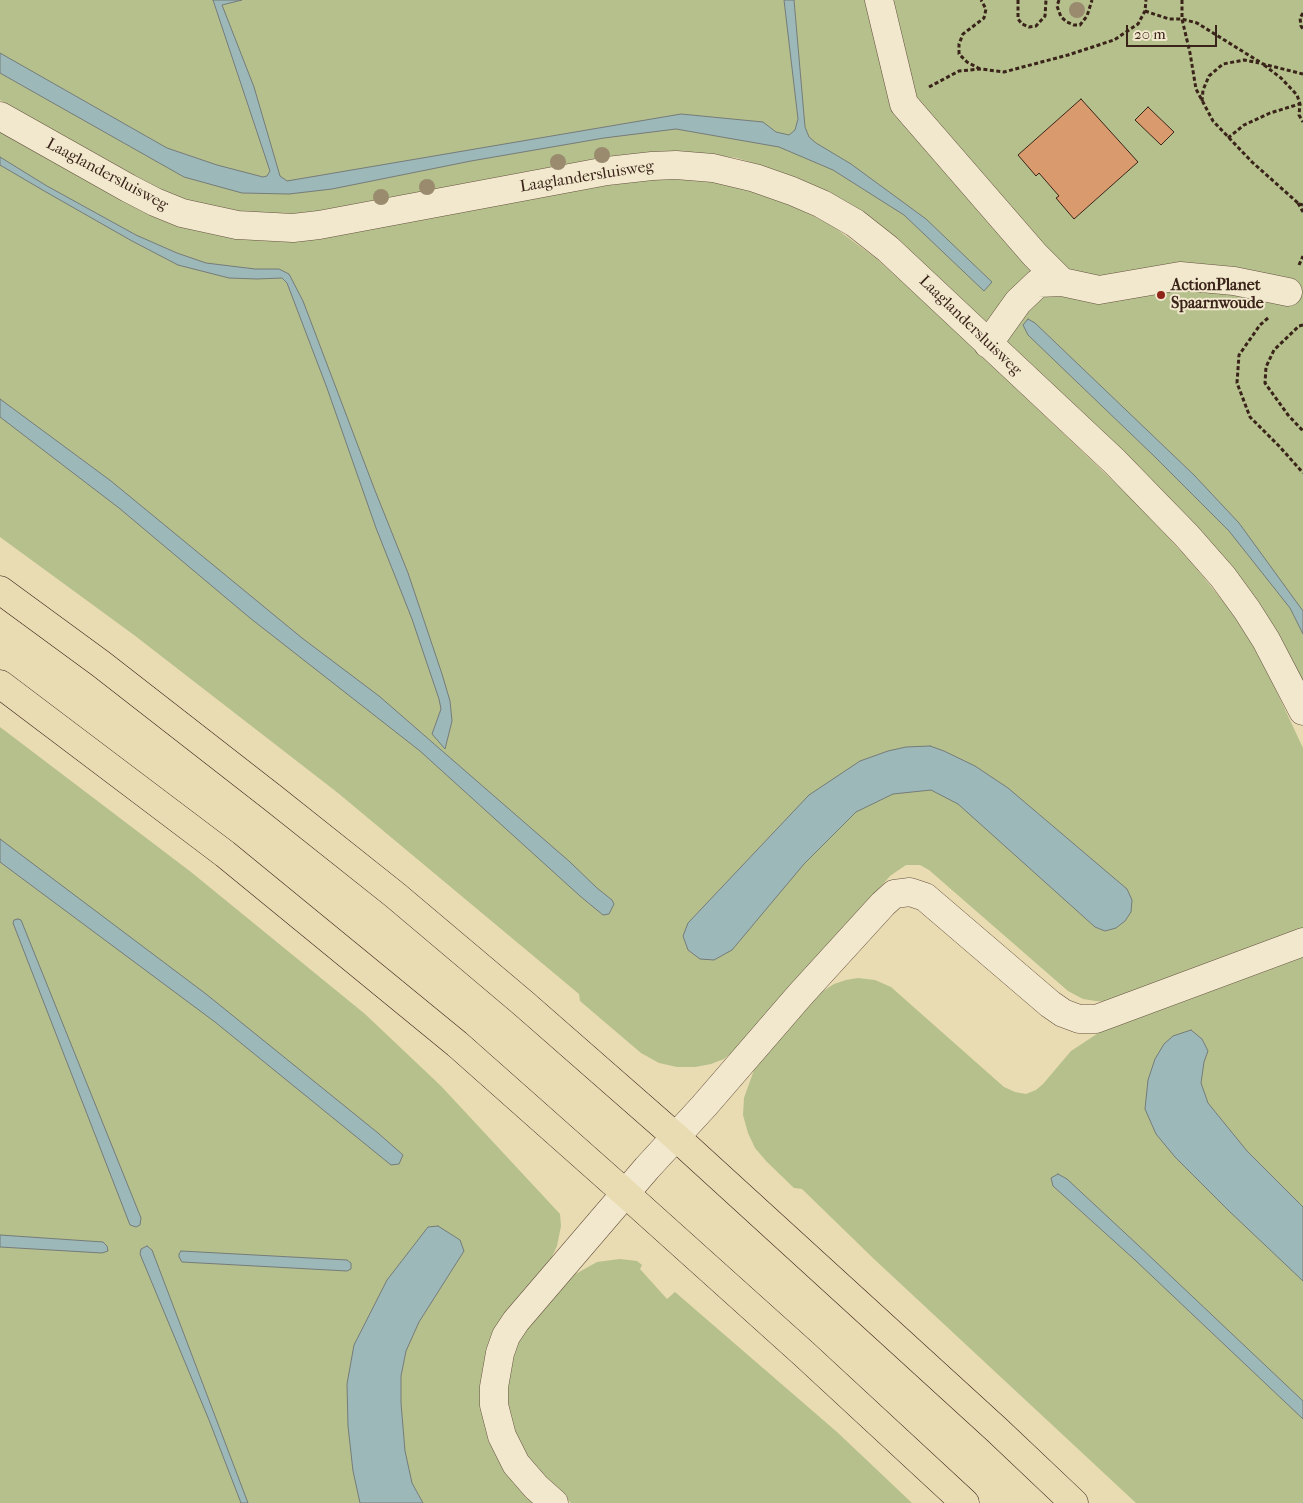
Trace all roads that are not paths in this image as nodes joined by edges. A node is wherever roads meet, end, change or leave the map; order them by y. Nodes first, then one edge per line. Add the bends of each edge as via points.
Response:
1 (879, 0) edge
2 (0, 116) edge
3 (1062, 282) junction
4 (1288, 292) dead end
5 (988, 344) junction
6 (0, 590) edge
7 (0, 684) edge
8 (1303, 710) edge
9 (1303, 942) edge
10 (676, 1137) junction
11 (625, 1193) junction
12 (554, 1503) edge
13 (965, 1503) edge
14 (1074, 1503) edge

1 - 3 street via 904,104
2 - 5 street, Laaglandersluisweg via 155,202 208,220 261,227 293,228 345,222 608,171 676,165 713,168 792,190 855,223 888,249
3 - 4 street via 1099,290 1180,276 1234,281
3 - 5 street via 1038,283 1018,302
5 - 8 street, Laaglandersluisweg via 1150,496 1188,536 1247,610
6 - 10 highway via 101,664 395,895
7 - 11 highway via 225,854 457,1044
9 - 10 street via 1096,1019 1079,1019 1050,1004 925,897 910,892 894,894
10 - 11 street
10 - 14 highway
11 - 12 street via 516,1321 500,1353 494,1405 502,1436 516,1464
11 - 13 highway

